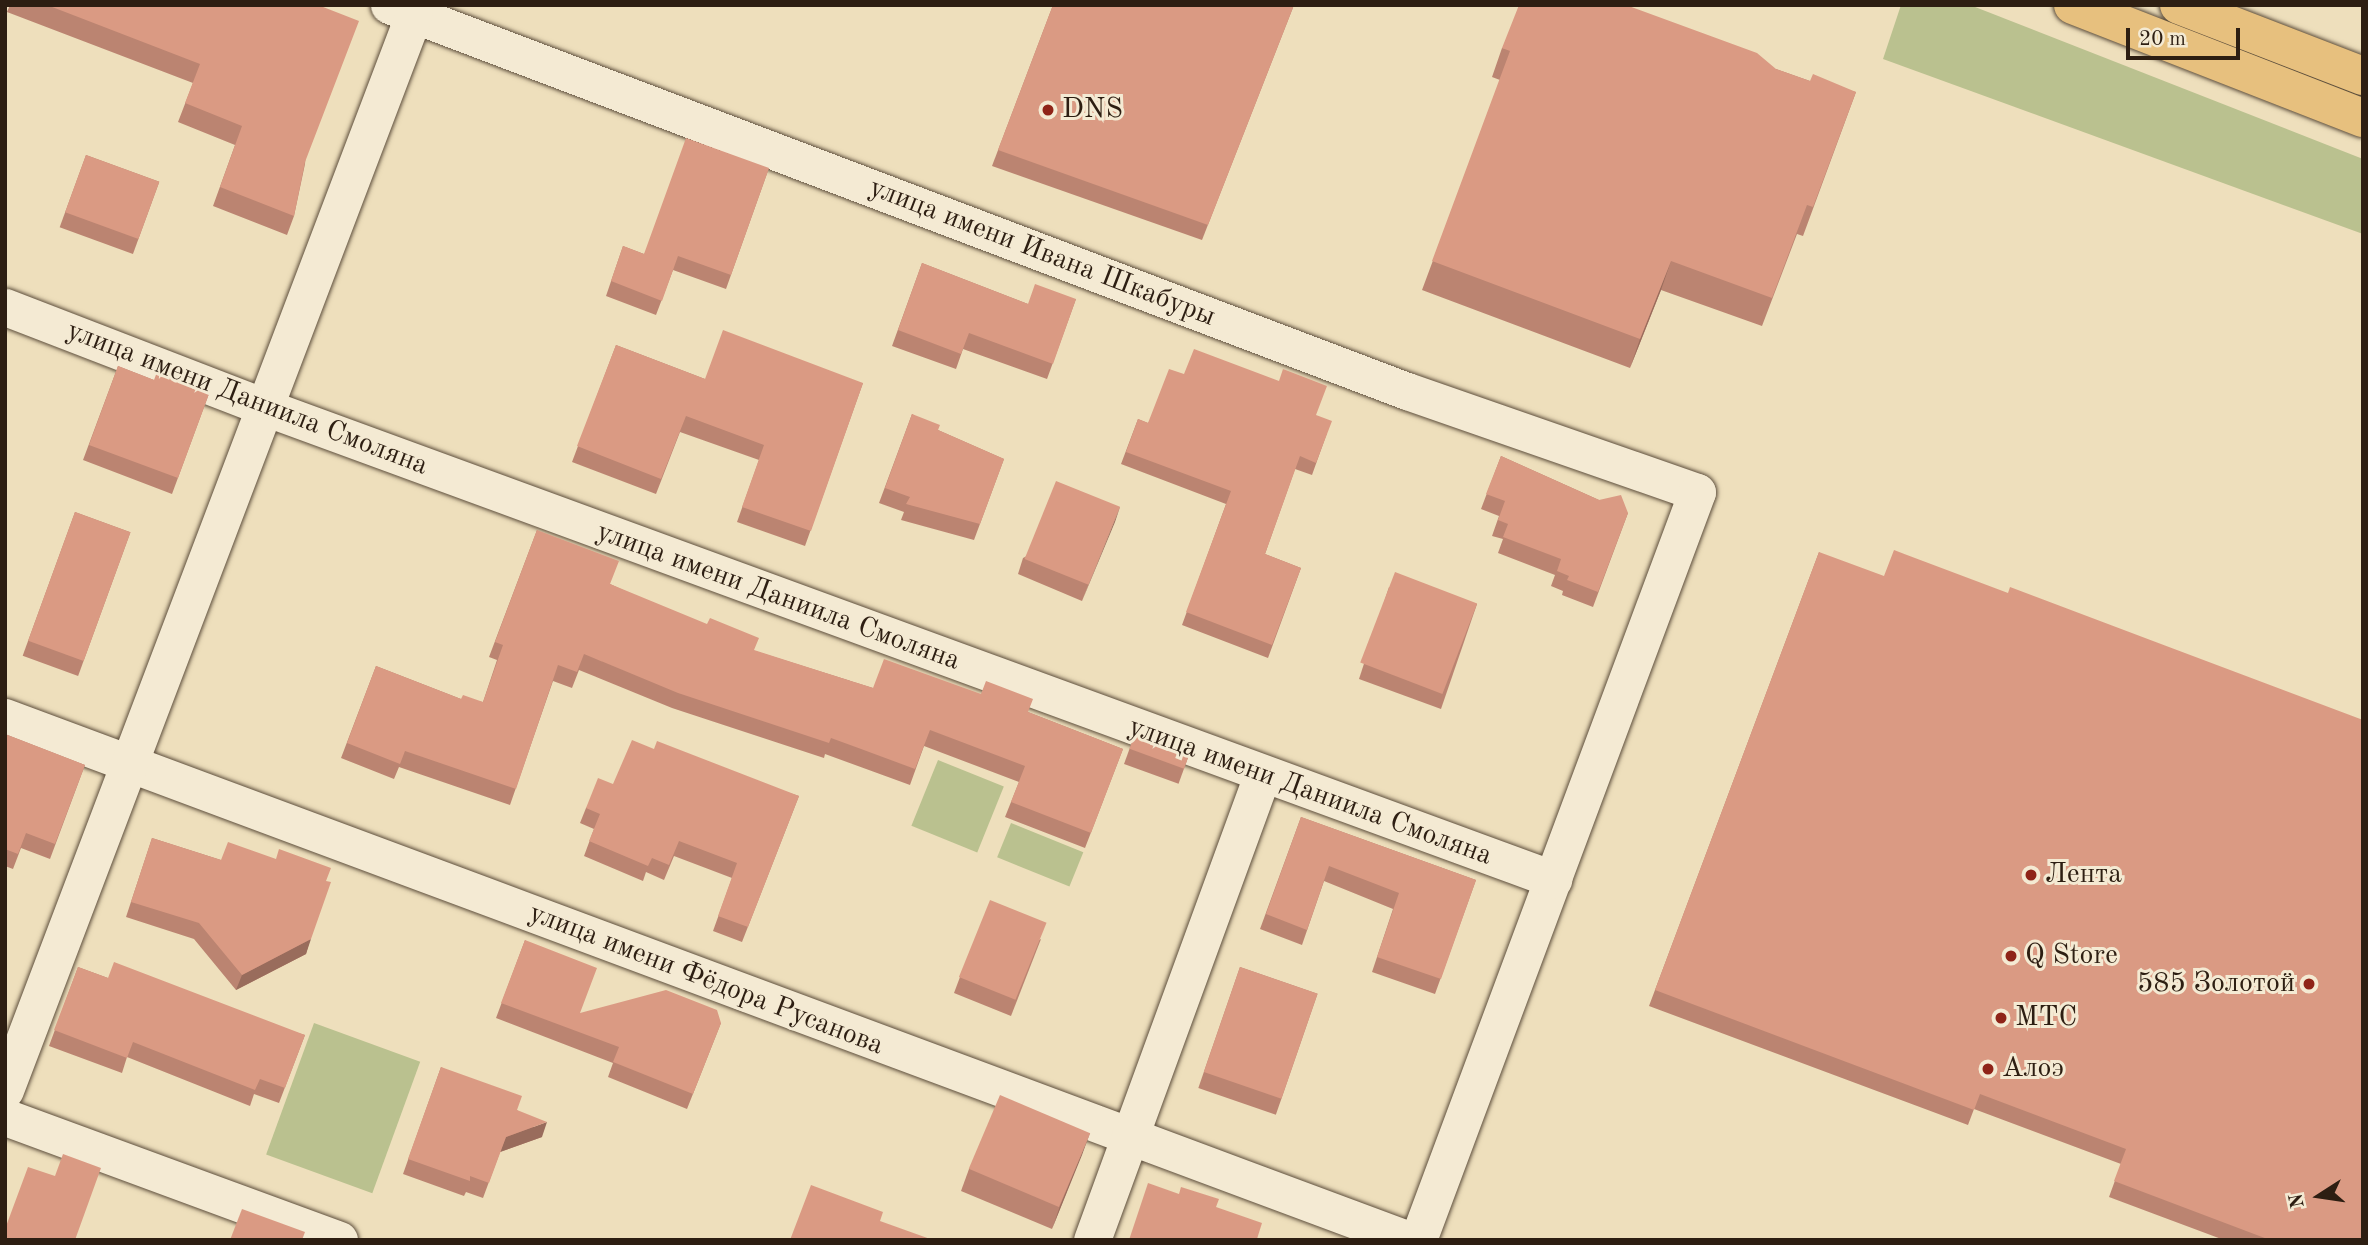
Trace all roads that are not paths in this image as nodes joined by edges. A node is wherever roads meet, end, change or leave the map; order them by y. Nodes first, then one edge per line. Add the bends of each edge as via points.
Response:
1 (2073, 5) edge
2 (2179, 5) edge
3 (402, 10) edge
4 (2363, 76) edge
5 (2363, 118) edge
6 (5, 307) edge
7 (267, 408) junction
8 (5, 717) edge
9 (131, 763) junction
10 (1262, 776) junction
11 (1553, 879) junction
12 (5, 1090) edge
13 (5, 1117) edge
14 (1130, 1139) junction
15 (339, 1240) edge
16 (1092, 1240) edge
17 (1409, 1240) edge
18 (1418, 1240) edge

1 - 5 highway
2 - 4 highway
3 - 7 street
3 - 11 street, улица имени Ивана Шкабуры via 1407,391 1697,492
6 - 7 street, улица имени Даниила Смоляна
7 - 9 street
7 - 10 street, улица имени Даниила Смоляна
8 - 9 street, улица имени Фёдора Русанова
9 - 12 street
9 - 14 street, улица имени Фёдора Русанова
10 - 11 street, улица имени Даниила Смоляна
10 - 14 street
11 - 18 street
13 - 15 street
14 - 16 street
14 - 17 street, улица имени Фёдора Русанова

